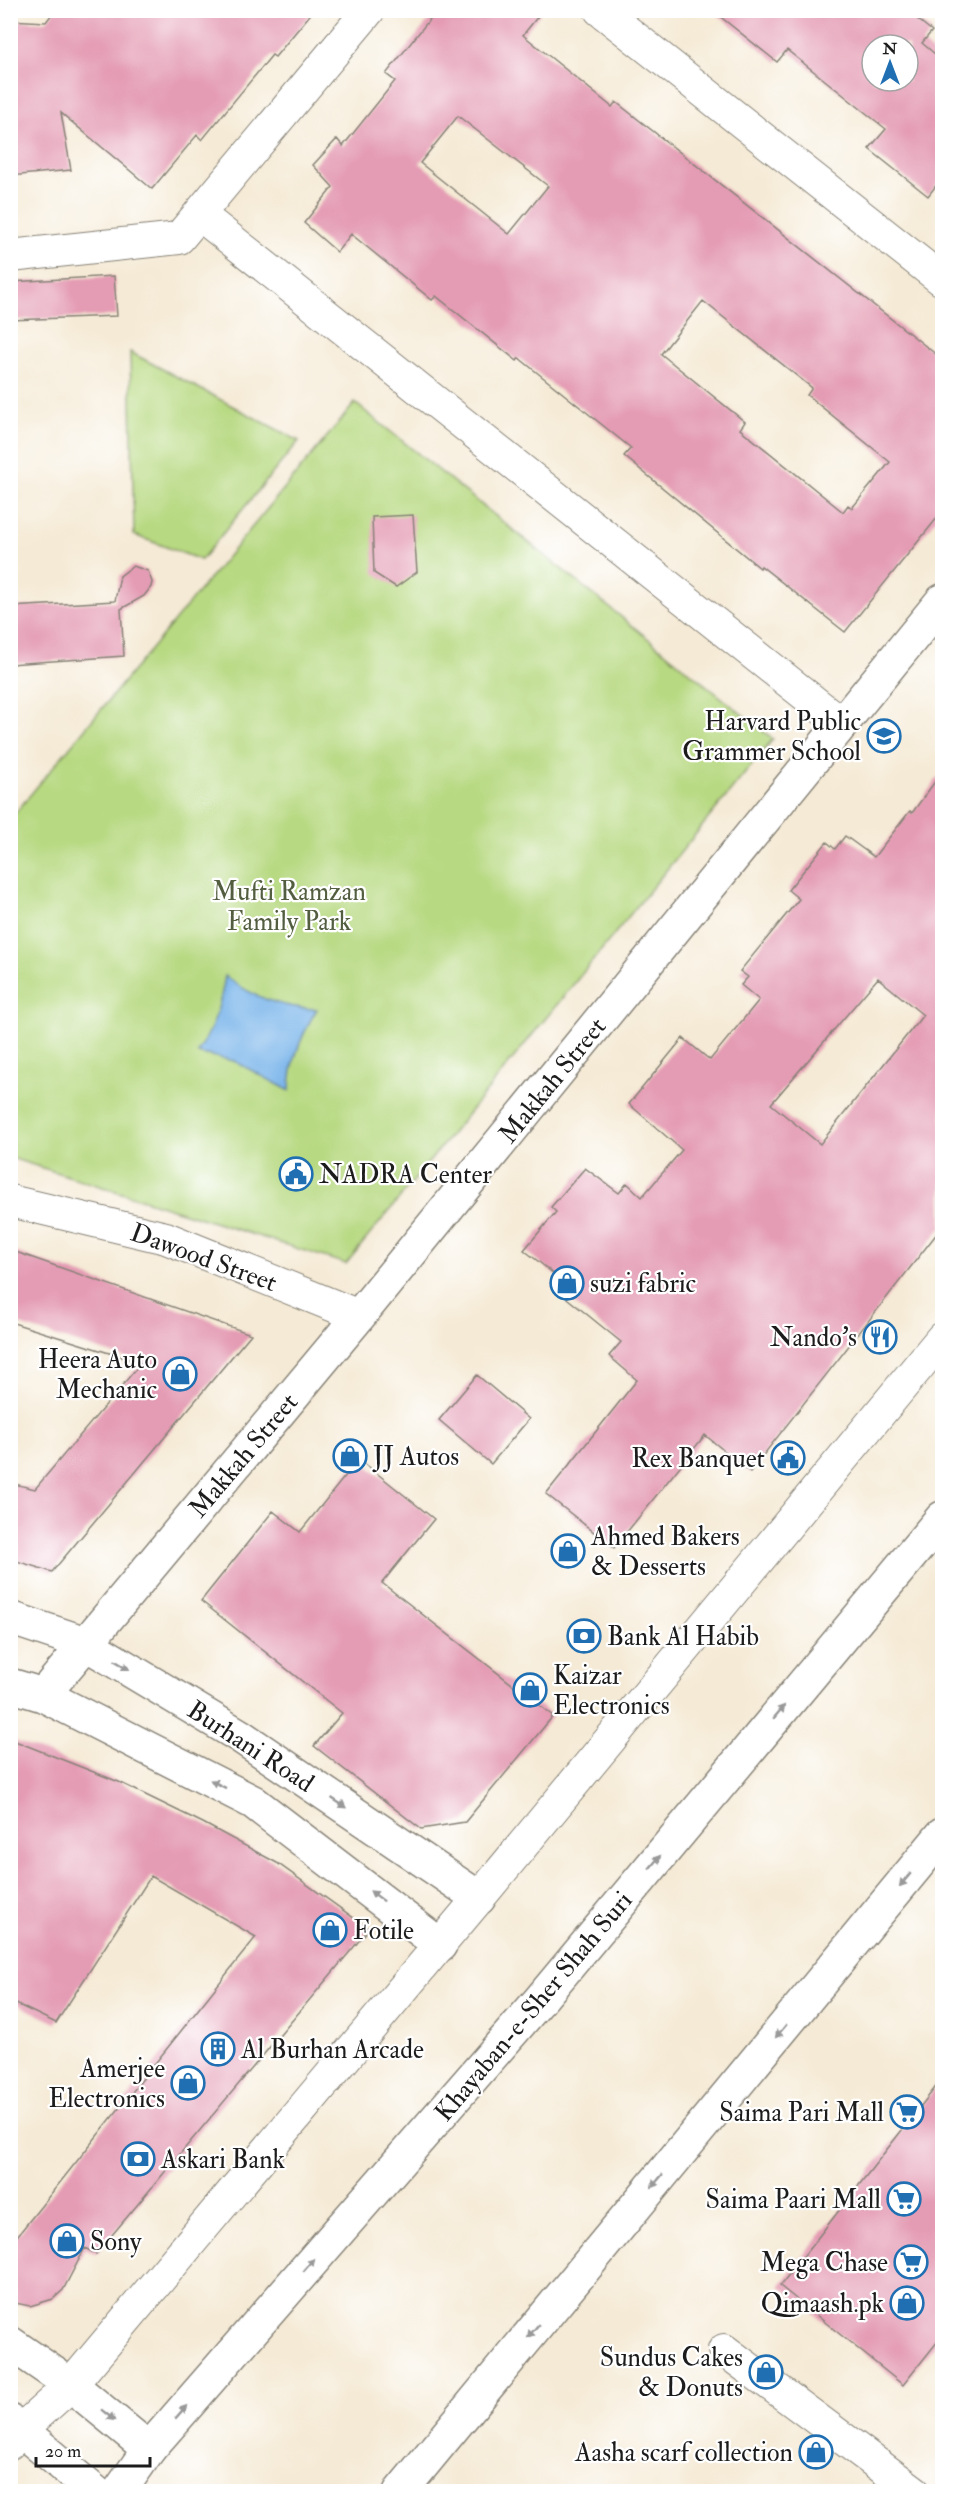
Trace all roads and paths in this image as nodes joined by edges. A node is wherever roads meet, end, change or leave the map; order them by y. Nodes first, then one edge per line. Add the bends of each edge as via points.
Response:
1 (369, 10) edge
2 (600, 10) edge
3 (200, 215) junction
4 (10, 256) edge
5 (942, 280) edge
6 (942, 601) edge
7 (842, 724) junction
8 (10, 1201) edge
9 (359, 1316) junction
10 (942, 1338) edge
11 (942, 1518) edge
12 (10, 1618) edge
13 (85, 1643) junction
14 (10, 1685) edge
15 (43, 1695) junction
16 (942, 1835) edge
17 (479, 1898) junction
18 (440, 1945) junction
19 (10, 2343) edge
20 (724, 2350) dead end
21 (71, 2385) junction
22 (14, 2431) edge
23 (149, 2449) junction
24 (95, 2492) edge
25 (119, 2492) edge
26 (400, 2492) edge
27 (915, 2492) edge

1 - 3 street
2 - 5 street
3 - 4 street via 179,238
3 - 7 street
6 - 7 street, Makkah Street
7 - 9 street, Makkah Street
8 - 9 street, Dawood Street via 166,1238
9 - 13 street, Makkah Street
10 - 17 street
23 -> 11 street, Khayaban-e-Sher Shah Suri via 539,2001
12 - 13 street, Burhani Road
13 - 15 street, Makkah Street
13 -> 17 street, Burhani Road via 240,1736
14 - 15 street, Burhani Road
18 -> 15 street, Burhani Road via 253,1802
16 -> 26 street
17 - 18 street
18 - 21 street
19 - 21 street
20 - 27 street
21 - 22 street
21 -> 23 street
22 - 24 street
23 - 25 street, Khayaban-e-Sher Shah Suri

